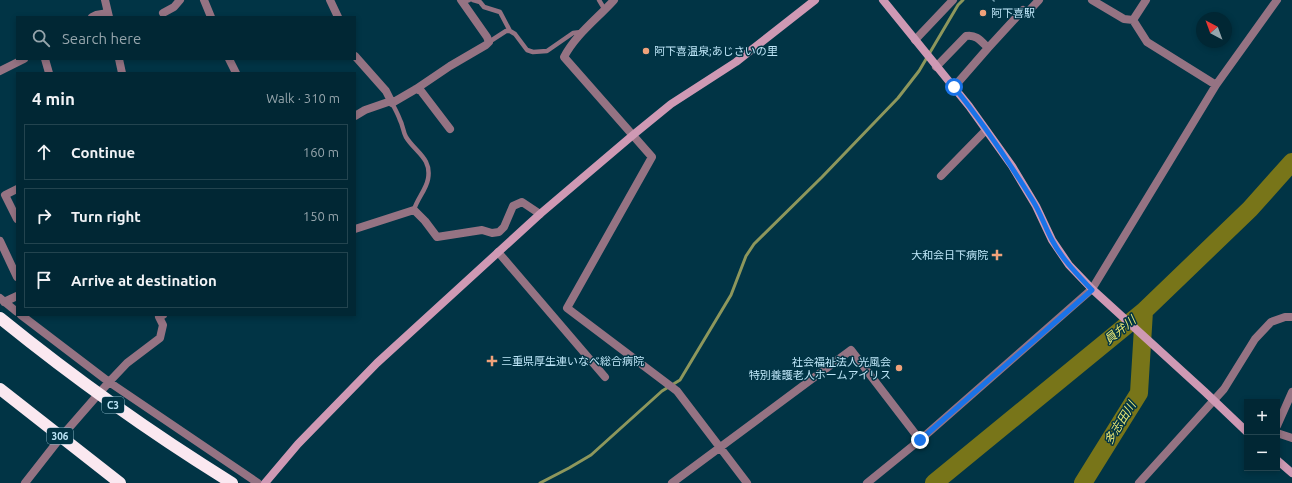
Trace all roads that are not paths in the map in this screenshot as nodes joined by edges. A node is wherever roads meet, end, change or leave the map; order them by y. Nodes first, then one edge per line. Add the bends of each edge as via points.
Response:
1 (105, 0) edge
2 (180, 0) edge
3 (204, 0) edge
4 (330, 0) edge
5 (474, 0) edge
6 (599, 0) edge
7 (614, 0) edge
8 (815, 0) edge
9 (883, 0) edge
10 (953, 0) edge
11 (1039, 0) edge
12 (1092, 0) edge
13 (1146, 0) edge
14 (1277, 0) edge
15 (464, 1) edge
16 (604, 10) junction
17 (163, 13) dead end
18 (109, 15) edge
19 (94, 16) edge
20 (211, 16) edge
21 (338, 16) edge
22 (1133, 20) junction
23 (510, 31) junction
24 (582, 32) junction
25 (915, 40) junction
26 (489, 42) junction
27 (988, 48) junction
28 (356, 57) edge
29 (22, 60) edge
30 (45, 60) edge
31 (119, 60) edge
32 (230, 60) edge
33 (936, 67) junction
34 (0, 71) edge
35 (49, 72) edge
36 (122, 72) edge
37 (236, 72) edge
38 (1216, 85) junction
39 (954, 87) junction
40 (416, 89) junction
41 (391, 102) junction
42 (356, 115) edge
43 (450, 129) dead end
44 (986, 130) junction
45 (632, 135) junction
46 (941, 176) dead end
47 (16, 190) edge
48 (8, 201) junction
49 (0, 206) edge
50 (414, 210) junction
51 (540, 214) junction
52 (16, 217) edge
53 (356, 229) edge
54 (0, 241) edge
55 (498, 252) junction
56 (16, 275) edge
57 (1092, 290) junction
58 (16, 296) edge
59 (2, 300) edge
60 (16, 311) edge
61 (22, 316) edge
62 (161, 316) edge
63 (1292, 317) edge
64 (0, 318) edge
65 (605, 377) dead end
66 (109, 382) junction
67 (0, 389) edge
68 (1292, 392) edge
69 (1214, 401) junction
70 (1280, 419) edge
71 (1244, 428) edge
72 (1280, 434) edge
73 (61, 437) junction
74 (1292, 438) edge
75 (920, 440) junction
76 (720, 447) junction
77 (1280, 463) edge
78 (1292, 473) edge
79 (25, 483) edge
80 (120, 483) edge
81 (232, 483) edge
82 (258, 483) edge
83 (265, 483) edge
84 (672, 483) edge
85 (747, 483) edge
86 (867, 483) edge
87 (1139, 483) edge

1 - 18 street
2 - 17 street
3 - 20 street
4 - 21 street
5 - 23 lane via 484,7 500,12
6 - 16 lane
7 - 16 street
8 - 45 street via 736,62 671,104
9 - 25 street
10 - 25 street
11 - 27 street via 1026,14 1023,10
12 - 22 street via 1124,19
13 - 22 street
14 - 38 street
15 - 26 street
16 - 24 street
18 - 19 street
22 - 38 street via 1147,42
23 - 24 lane via 527,50 532,52 547,51 573,33
23 - 26 lane
24 - 45 street via 564,57
25 - 33 street
26 - 40 street
27 - 33 street via 978,38 966,36
27 - 39 street
28 - 41 street via 386,90
29 - 34 street
30 - 35 street
31 - 36 street
32 - 37 street
33 - 39 street
38 - 57 street
39 - 44 street
40 - 41 street
40 - 43 street
41 - 42 street
41 - 50 lane via 407,138 425,159 428,170 426,186
44 - 46 street
44 - 57 street via 1012,166 1069,266
45 - 51 street
45 - 76 street via 652,157 567,308 677,391
47 - 48 street via 5,195
48 - 49 street
48 - 52 street
50 - 51 street via 437,238 482,230 499,232 504,227 513,206 522,202
50 - 53 street
51 - 55 street
54 - 56 street
55 - 65 street
55 - 83 street via 377,363 298,444
57 - 69 street
57 - 75 street
58 - 59 street
59 - 60 street
61 - 66 street
62 - 66 street via 159,317 163,325 160,338 127,363
63 - 69 street via 1271,322 1256,339
64 - 81 highway, C3 via 112,404
66 - 73 street
66 - 82 street
67 - 73 highway, 306
68 - 70 street
69 - 71 street
69 - 87 street
72 - 74 street
73 - 79 street
73 - 80 highway, 306
75 - 76 street via 851,350
75 - 86 street
76 - 84 street
76 - 85 street
77 - 78 street

